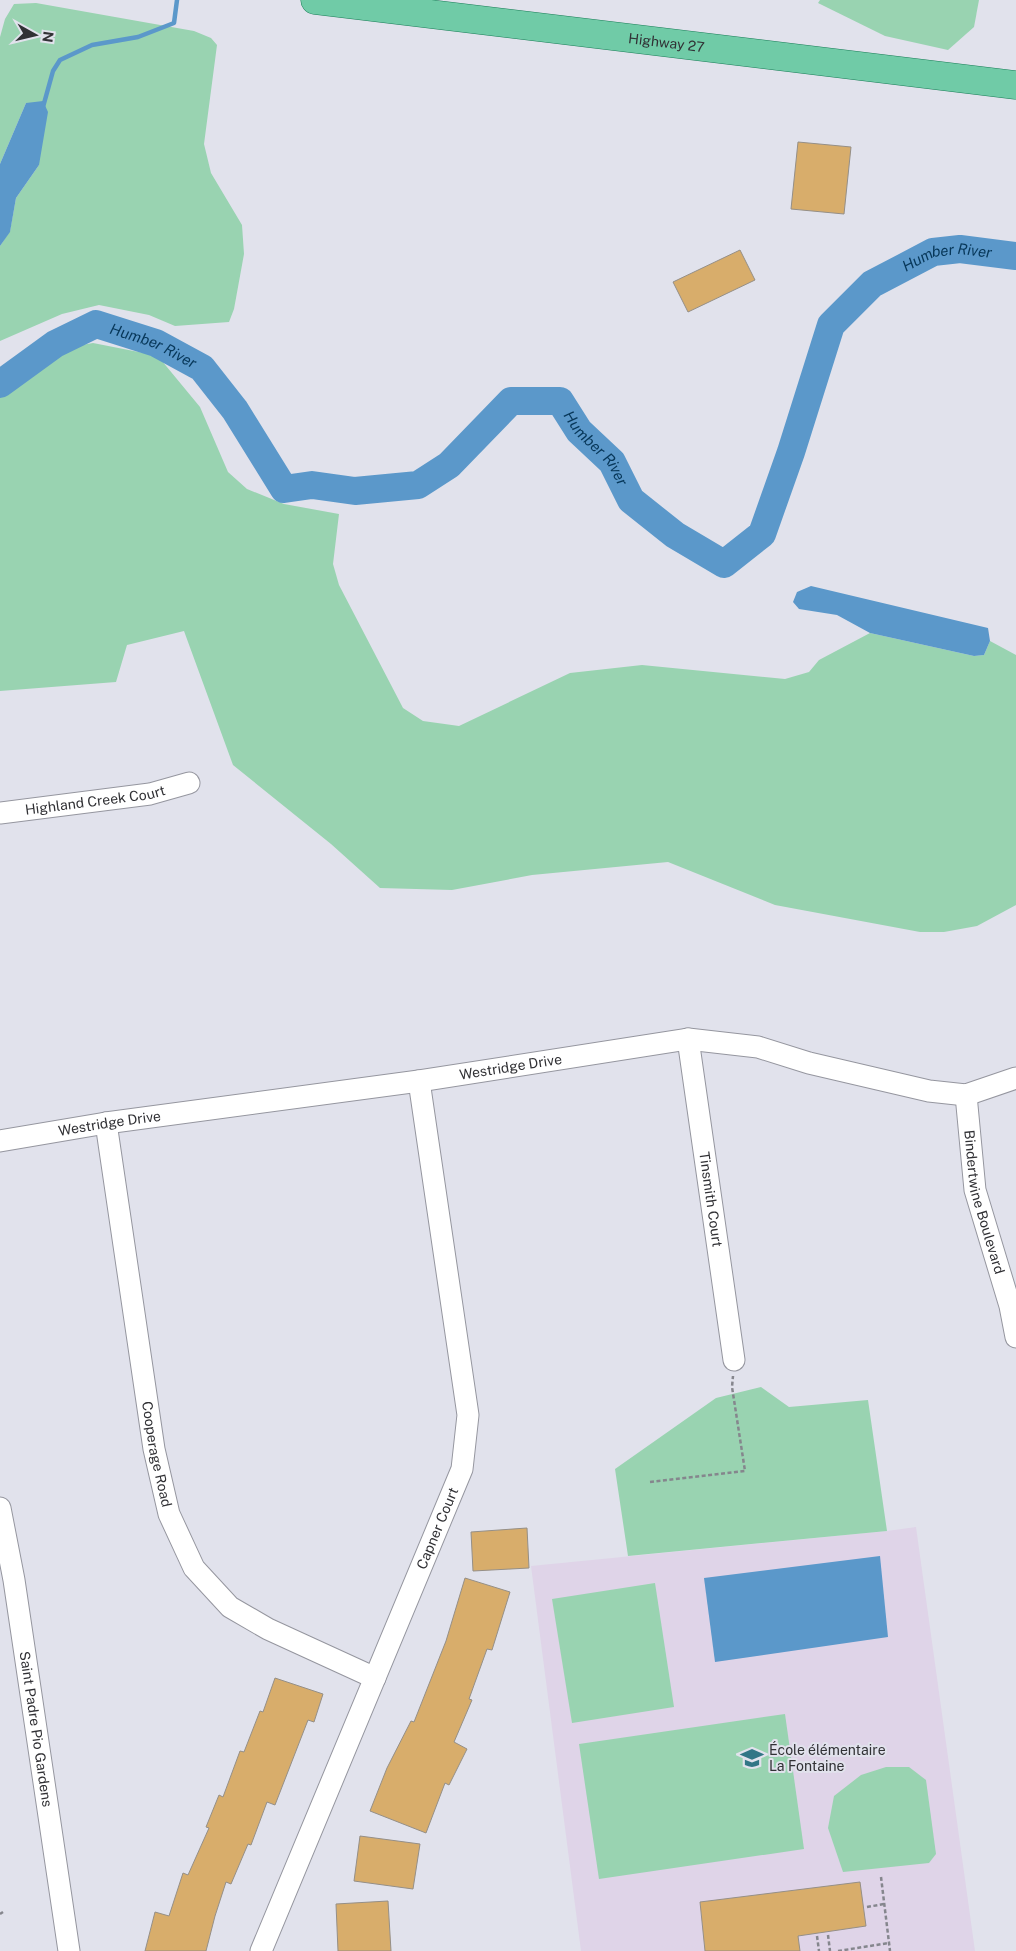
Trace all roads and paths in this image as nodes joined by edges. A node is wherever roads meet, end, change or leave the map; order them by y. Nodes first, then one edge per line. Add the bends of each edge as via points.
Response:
1 (315, 0) edge
2 (1016, 85) edge
3 (189, 783) dead end
4 (0, 813) edge
5 (688, 1039) junction
6 (1016, 1078) edge
7 (419, 1081) junction
8 (966, 1095) junction
9 (106, 1123) junction
10 (0, 1141) edge
11 (1016, 1337) edge
12 (734, 1360) joint
13 (650, 1482) dead end
14 (0, 1508) edge
15 (375, 1678) junction
16 (881, 1877) dead end
17 (884, 1904) junction
18 (867, 1906) dead end
19 (828, 1935) dead end
20 (817, 1936) dead end
21 (889, 1943) junction
22 (70, 1951) edge
23 (260, 1951) edge
24 (818, 1951) edge
25 (830, 1951) edge
26 (838, 1951) edge
27 (890, 1951) edge

1 - 2 main road, Highway 27
3 - 4 street, Highland Creek Court via 150,794
5 - 7 street, Westridge Drive
5 - 8 street, Westridge Drive via 758,1047 810,1064 892,1083
5 - 12 street, Tinsmith Court
6 - 8 street, Westridge Drive
7 - 9 street, Westridge Drive
7 - 15 street, Capner Court via 468,1415 462,1470
8 - 11 street, Bindertwine Boulevard via 975,1190 1010,1306
9 - 10 street, Westridge Drive
9 - 15 street, Cooperage Road via 154,1449 169,1514 194,1568 230,1607 268,1629
12 - 13 path via 732,1388 745,1471
14 - 22 street, Saint Padre Pio Gardens via 14,1580
15 - 23 street, Capner Court
16 - 17 path
17 - 18 path
17 - 21 path
19 - 25 path
20 - 24 path
21 - 26 path
21 - 27 path

